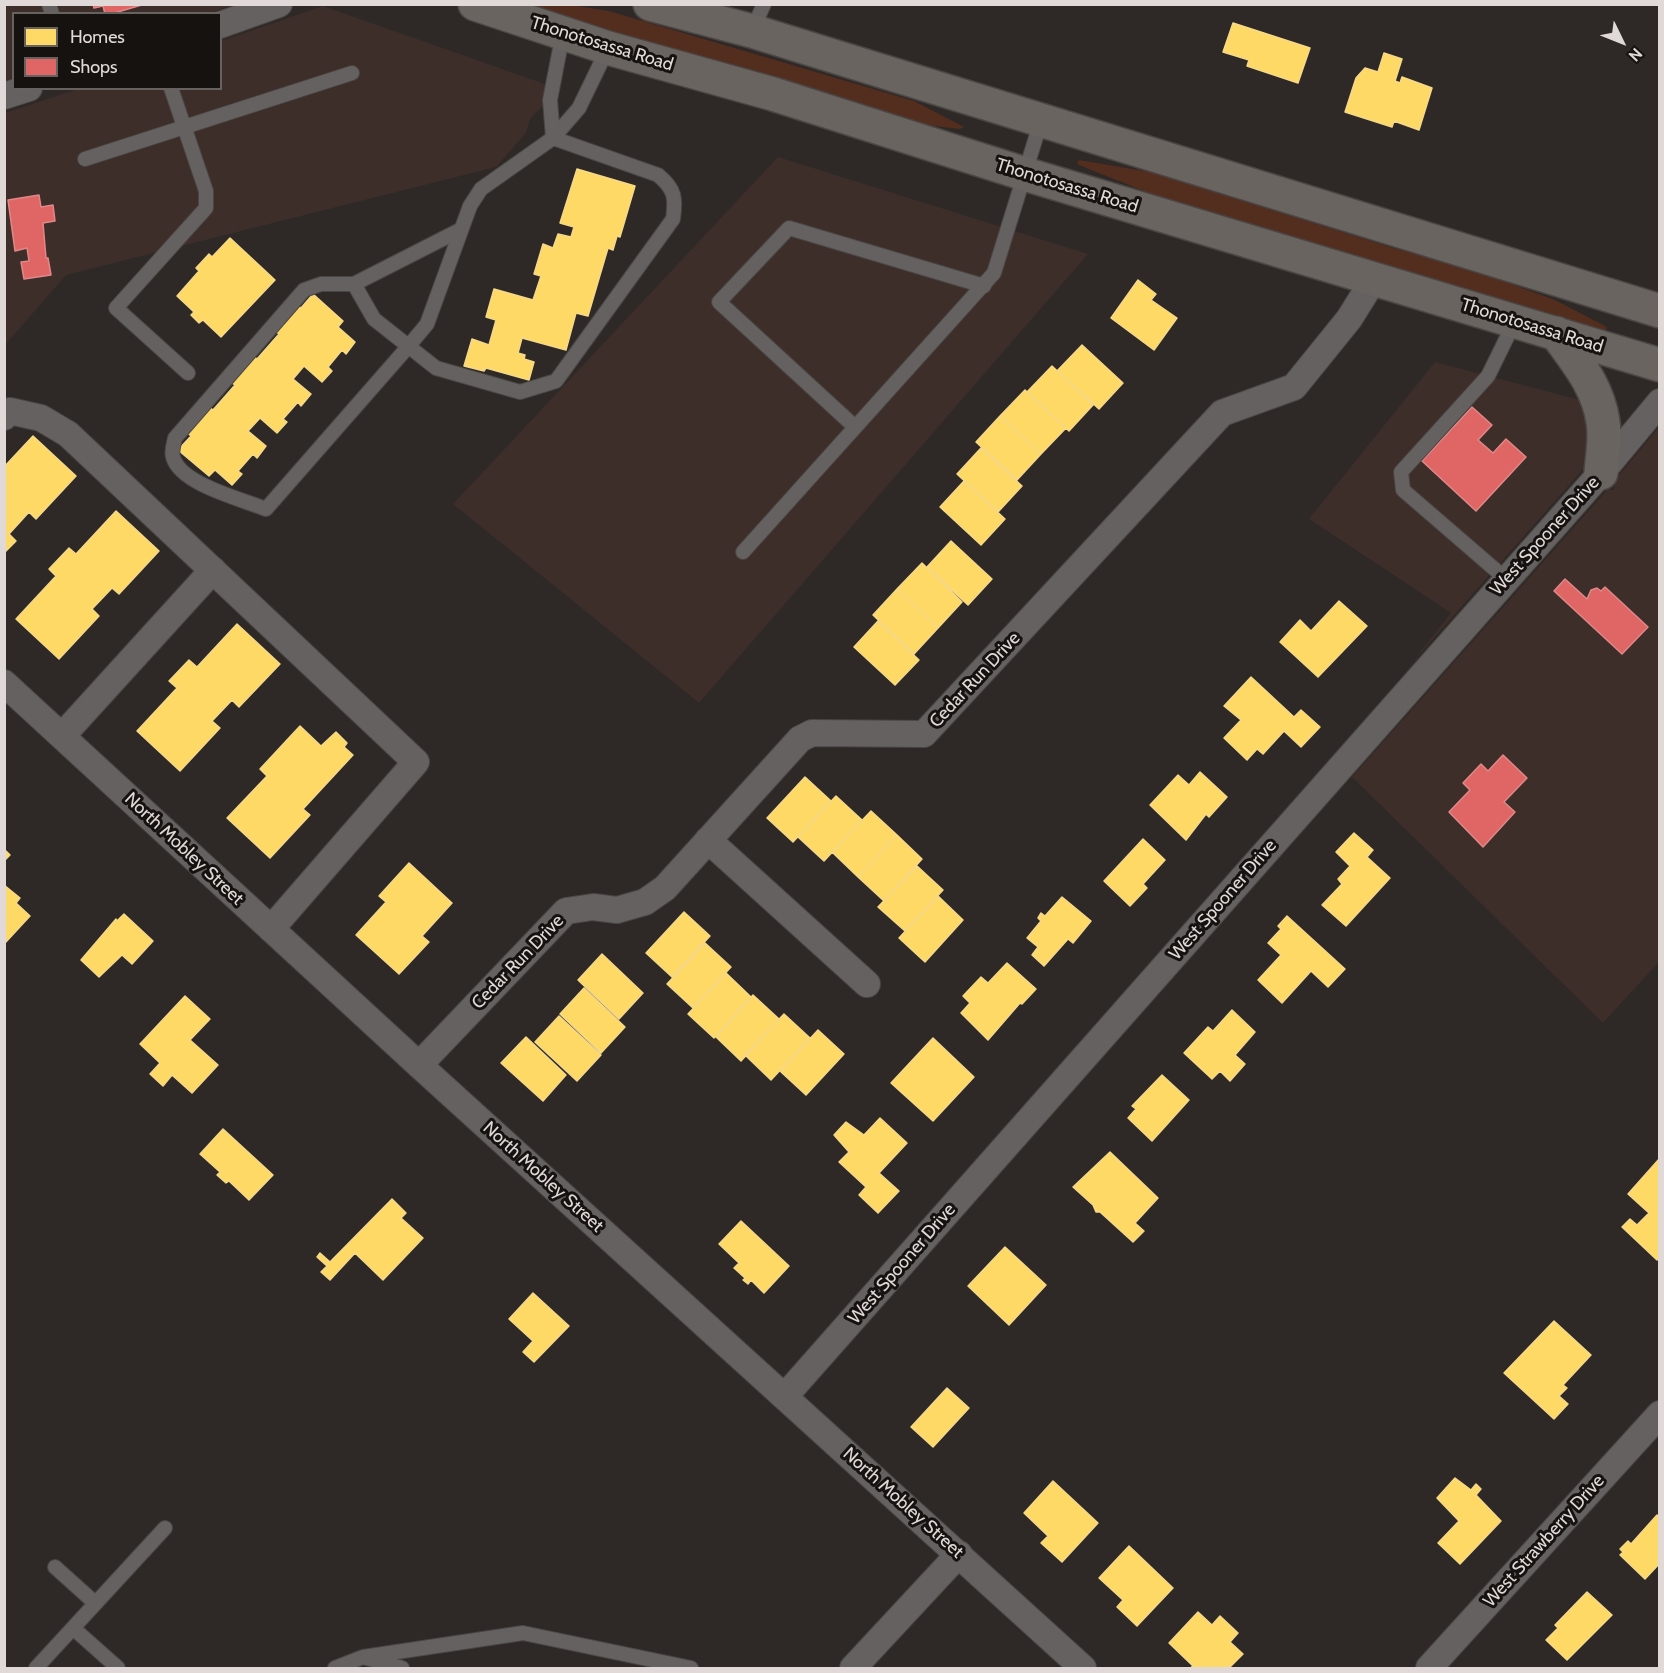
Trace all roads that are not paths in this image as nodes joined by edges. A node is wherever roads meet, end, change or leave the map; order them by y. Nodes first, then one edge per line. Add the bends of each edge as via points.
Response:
1 (279, 4) edge
2 (475, 4) edge
3 (650, 4) edge
4 (758, 18) edge
5 (222, 24) edge
6 (564, 33) junction
7 (608, 48) junction
8 (352, 73) dead end
9 (23, 90) edge
10 (172, 90) edge
11 (4, 96) edge
12 (1041, 121) junction
13 (184, 127) junction
14 (553, 138) junction
15 (85, 159) dead end
16 (1024, 174) junction
17 (460, 230) junction
18 (1374, 279) junction
19 (354, 284) junction
20 (984, 286) junction
21 (1659, 311) edge
22 (1515, 321) junction
23 (1556, 333) junction
24 (407, 348) junction
25 (1659, 365) edge
26 (188, 373) dead end
27 (1659, 402) edge
28 (4, 417) edge
29 (855, 427) junction
30 (1600, 473) junction
31 (743, 552) dead end
32 (213, 570) junction
33 (1506, 579) junction
34 (4, 683) edge
35 (62, 736) junction
36 (708, 840) junction
37 (271, 928) junction
38 (867, 984) dead end
39 (419, 1065) junction
40 (785, 1396) junction
41 (1659, 1414) edge
42 (165, 1528) dead end
43 (959, 1554) junction
44 (55, 1567) dead end
45 (95, 1603) junction
46 (73, 1628) junction
47 (363, 1657) junction
48 (36, 1668) edge
49 (118, 1668) edge
50 (335, 1668) edge
51 (402, 1668) edge
52 (691, 1668) edge
53 (853, 1668) edge
54 (1083, 1668) edge
55 (1429, 1668) edge

1 - 5 street
2 - 6 main road, Thonotosassa Road
3 - 4 main road
4 - 12 main road
6 - 7 main road, Thonotosassa Road
6 - 14 lane via 550,100
7 - 14 lane via 579,108
7 - 16 main road, Thonotosassa Road via 773,94
8 - 13 lane
9 - 11 street
10 - 13 lane
12 - 16 lane
12 - 21 main road
13 - 15 lane
13 - 26 lane via 206,191 206,208 116,308
14 - 17 lane via 481,189
14 - 24 lane via 658,175 672,186 676,200 673,219 640,267 556,381 520,392 436,368
16 - 18 main road, Thonotosassa Road
16 - 20 lane via 994,273
17 - 19 lane
17 - 24 lane via 427,324
18 - 22 main road, Thonotosassa Road
18 - 36 street, Cedar Run Drive via 1349,319 1294,387 1222,413 924,734 812,733 790,747
19 - 24 lane via 374,319
19 - 24 lane via 321,284 304,290 175,438 172,455 182,473 266,509
20 - 29 lane
20 - 29 lane via 789,228 719,302
22 - 23 main road, Thonotosassa Road
22 - 33 lane via 1488,376 1401,472 1400,481 1403,490
23 - 25 main road, Thonotosassa Road
23 - 30 main road via 1598,398 1604,424
27 - 30 street, West Spooner Drive
28 - 32 street via 10,411 41,418 68,434
29 - 31 lane
30 - 33 street, West Spooner Drive
32 - 35 street
32 - 37 street via 416,762
33 - 40 street, West Spooner Drive
34 - 35 street, North Mobley Street
35 - 37 street, North Mobley Street
36 - 38 street
36 - 39 street, Cedar Run Drive via 665,888 645,902 617,910 593,907 566,911
37 - 39 street, North Mobley Street
39 - 40 street, North Mobley Street
40 - 43 street, North Mobley Street
41 - 55 street, West Strawberry Drive
42 - 45 lane
43 - 53 street
43 - 54 street, North Mobley Street
44 - 45 lane
45 - 46 lane
46 - 48 lane
46 - 49 lane
47 - 50 lane
47 - 51 lane
47 - 52 lane via 523,1633

